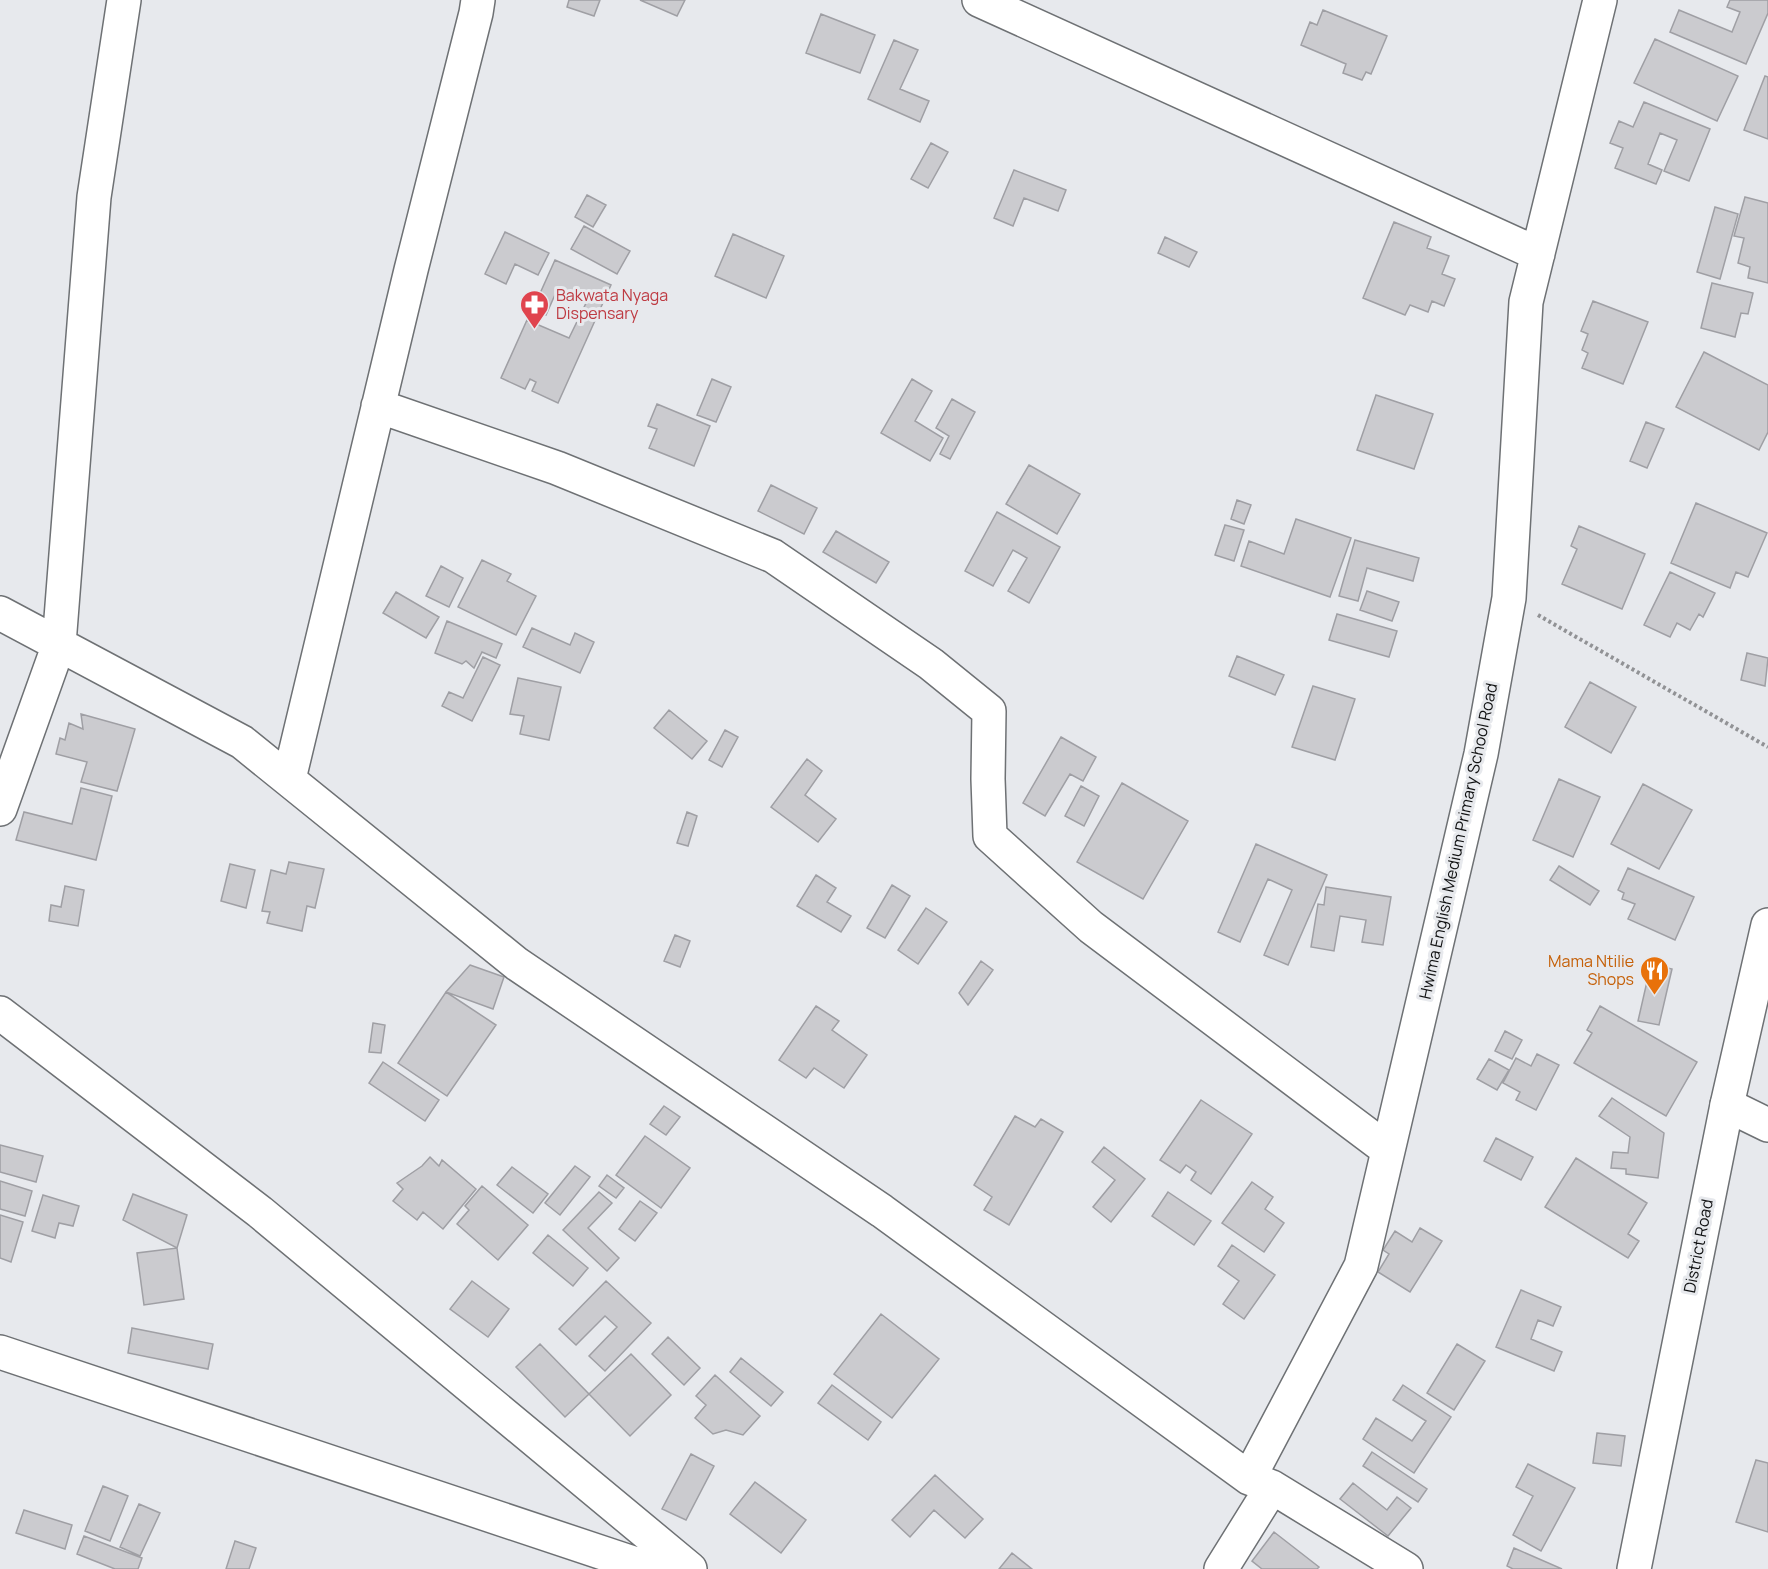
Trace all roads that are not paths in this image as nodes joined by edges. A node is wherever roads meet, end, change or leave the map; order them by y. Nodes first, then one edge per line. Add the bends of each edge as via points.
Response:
1 (124, 0) edge
2 (478, 0) edge
3 (979, 0) edge
4 (1600, 0) edge
5 (1538, 254) junction
6 (378, 406) junction
7 (0, 613) edge
8 (59, 644) junction
9 (289, 779) junction
10 (0, 809) edge
11 (1768, 925) edge
12 (0, 1013) edge
13 (1727, 1105) junction
14 (1768, 1125) edge
15 (1388, 1150) junction
16 (0, 1352) edge
17 (1261, 1483) junction
18 (651, 1569) edge
19 (690, 1569) edge
20 (1221, 1569) edge
21 (1406, 1569) edge
22 (1634, 1569) edge

1 - 8 street via 94,197
2 - 6 street
3 - 5 street
4 - 5 street, Hwima English Medium Primary School Road
5 - 15 street, Hwima English Medium Primary School Road via 1526,302 1509,598 1481,754
6 - 9 street
6 - 15 street via 557,468 773,555 932,664 989,711 990,836 1091,927
7 - 8 street
8 - 9 street via 242,741
8 - 10 street
9 - 17 street via 517,964 882,1211
11 - 13 street, District Road
12 - 19 street via 260,1212
13 - 14 street
13 - 22 street, District Road
15 - 17 street, Hwima English Medium Primary School Road via 1361,1266
16 - 18 street
17 - 20 street, Hwima English Medium Primary School Road
17 - 21 street

